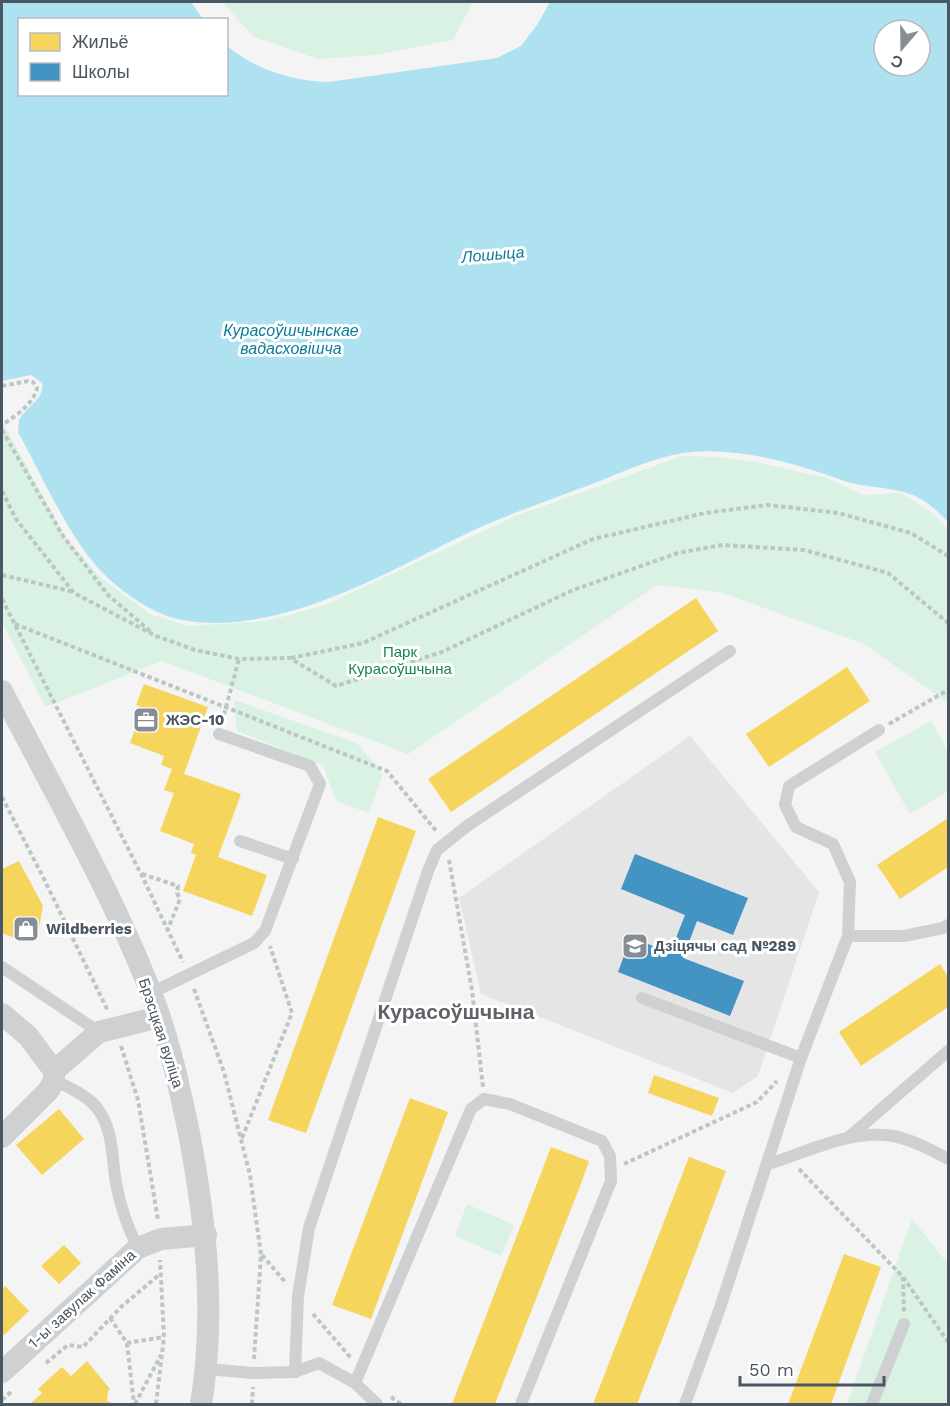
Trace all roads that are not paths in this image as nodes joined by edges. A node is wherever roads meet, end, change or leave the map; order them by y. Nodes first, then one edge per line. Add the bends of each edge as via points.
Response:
1 (730, 651) dead end
2 (2, 691) edge
3 (879, 729) road end
4 (219, 734) road end
5 (240, 841) dead end
6 (293, 860) junction
7 (948, 925) edge
8 (848, 936) junction
9 (2, 967) edge
10 (151, 993) junction
11 (642, 998) dead end
12 (2, 1014) edge
13 (159, 1017) junction
14 (107, 1030) junction
15 (948, 1051) edge
16 (801, 1058) junction
17 (54, 1076) junction
18 (2, 1137) edge
19 (848, 1138) junction
20 (948, 1159) edge
21 (768, 1164) junction
22 (206, 1235) junction
23 (138, 1248) junction
24 (904, 1324) road end
25 (207, 1369) junction
26 (295, 1372) junction
27 (10, 1379) edge
28 (355, 1383) junction
29 (201, 1404) edge
30 (377, 1404) edge
31 (521, 1404) edge
32 (685, 1404) edge
33 (872, 1404) edge

1 - 26 lane via 436,850 309,1228 298,1296
2 - 10 street, Брэсцкая вуліца via 113,905
3 - 8 lane via 789,786 784,805 796,827 833,844 850,882
4 - 6 lane via 310,766 320,784
5 - 6 lane
6 - 10 lane via 265,931 254,943
7 - 8 lane via 904,936
8 - 16 lane
9 - 14 lane
10 - 13 street, Брэсцкая вуліца
11 - 16 lane
12 - 17 street via 28,1036
13 - 14 street
13 - 22 street, Брэсцкая вуліца via 180,1087
14 - 17 street
15 - 19 lane
16 - 21 lane
17 - 18 street via 49,1090
17 - 23 lane via 97,1108 111,1136 122,1212
19 - 20 lane via 894,1137
19 - 21 lane
21 - 32 lane
22 - 23 street, 1-ы завулак Фаміна via 161,1239
22 - 25 street, Брэсцкая вуліца
23 - 27 street, 1-ы завулак Фаміна
24 - 33 lane
25 - 26 lane
25 - 29 street, Брэсцкая вуліца
26 - 28 lane via 319,1363
28 - 30 lane
28 - 31 lane via 471,1108 484,1099 510,1104 602,1141 610,1156 611,1181

